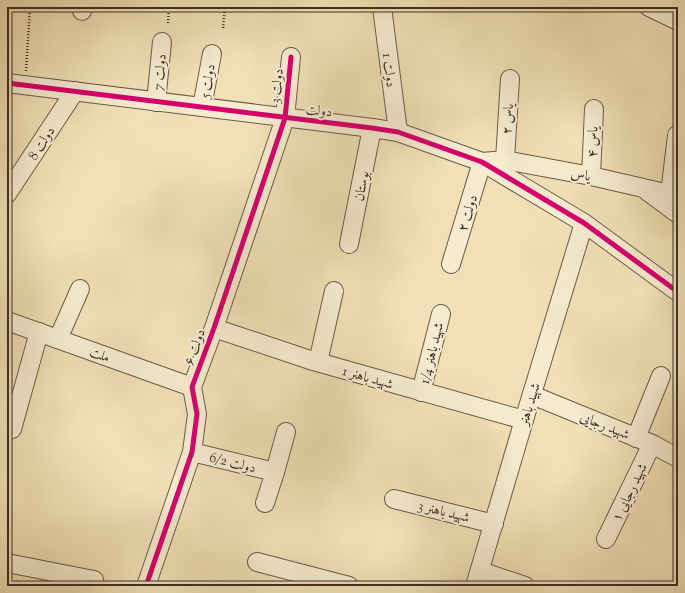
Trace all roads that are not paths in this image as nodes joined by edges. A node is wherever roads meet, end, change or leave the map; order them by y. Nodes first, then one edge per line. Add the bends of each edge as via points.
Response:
1 (382, 7) edge
2 (649, 7) edge
3 (678, 21) edge
4 (162, 42) dead end
5 (212, 54) dead end
6 (291, 57) dead end
7 (510, 78) dead end
8 (7, 83) edge
9 (75, 91) junction
10 (156, 102) junction
11 (202, 107) junction
12 (594, 109) dead end
13 (285, 118) junction
14 (372, 128) junction
15 (398, 132) junction
16 (677, 135) edge
17 (505, 160) junction
18 (482, 162) junction
19 (591, 176) junction
20 (643, 189) junction
21 (7, 194) edge
22 (674, 195) edge
23 (678, 214) edge
24 (584, 224) junction
25 (349, 244) dead end
26 (451, 264) dead end
27 (80, 289) dead end
28 (334, 291) dead end
29 (678, 292) edge
30 (441, 314) dead end
31 (7, 321) edge
32 (214, 328) junction
33 (40, 332) junction
34 (58, 339) junction
35 (318, 362) junction
36 (661, 376) dead end
37 (192, 387) junction
38 (421, 392) junction
39 (532, 395) junction
40 (524, 420) junction
41 (12, 429) dead end
42 (286, 432) dead end
43 (644, 441) junction
44 (192, 452) junction
45 (678, 458) edge
46 (275, 472) junction
47 (394, 499) dead end
48 (265, 503) dead end
49 (494, 524) junction
50 (606, 539) dead end
51 (257, 562) dead end
52 (7, 563) edge
53 (478, 578) edge
54 (93, 586) edge
55 (146, 586) edge
56 (349, 586) edge
57 (524, 586) edge

1 - 15 street, دولت 1
2 - 3 street
4 - 10 street, دولت 7
5 - 11 street, دولت 5
6 - 13 street, دولت 3
7 - 17 street, یاس ۲
8 - 9 street, دولت
9 - 10 street, دولت
9 - 21 street, دولت 8
10 - 11 street, دولت
11 - 13 street, دولت
12 - 19 street, یاس ۴
13 - 14 street, دولت
13 - 32 street, دولت ۶
14 - 15 street, دولت
14 - 25 street, بوستان
15 - 18 street, دولت
16 - 22 street
17 - 18 street, یاس
17 - 19 street, یاس
18 - 24 street, دولت
18 - 26 street, دولت ۲
19 - 20 street, یاس
20 - 22 street, یاس
20 - 23 street
24 - 29 street, دولت
24 - 39 street, شهید باهنر
27 - 34 street
28 - 35 street
30 - 38 street, شهید باهنر 1/4
31 - 33 street, ملت
32 - 35 street, شهید باهنر 1
32 - 37 street, دولت ۶
33 - 34 street, ملت
33 - 41 street
34 - 37 street, ملت
35 - 38 street, شهید باهنر 1
36 - 43 street, شهید رجایی ۱
37 - 44 street, دولت ۶ via 197,414
38 - 40 street, شهید باهنر 1
39 - 40 street, شهید باهنر
39 - 43 street, شهید رجایی
40 - 49 street, شهید باهنر
42 - 46 street, دولت 6/2
43 - 45 street, شهید رجایی
43 - 50 street, شهید رجایی ۱
44 - 46 street, دولت 6/2
44 - 55 street, دولت ۶
46 - 48 street, دولت 6/2
47 - 49 street, شهید باهنر 3
49 - 53 street, شهید باهنر
51 - 56 street
52 - 54 street via 94,580
53 - 57 street

